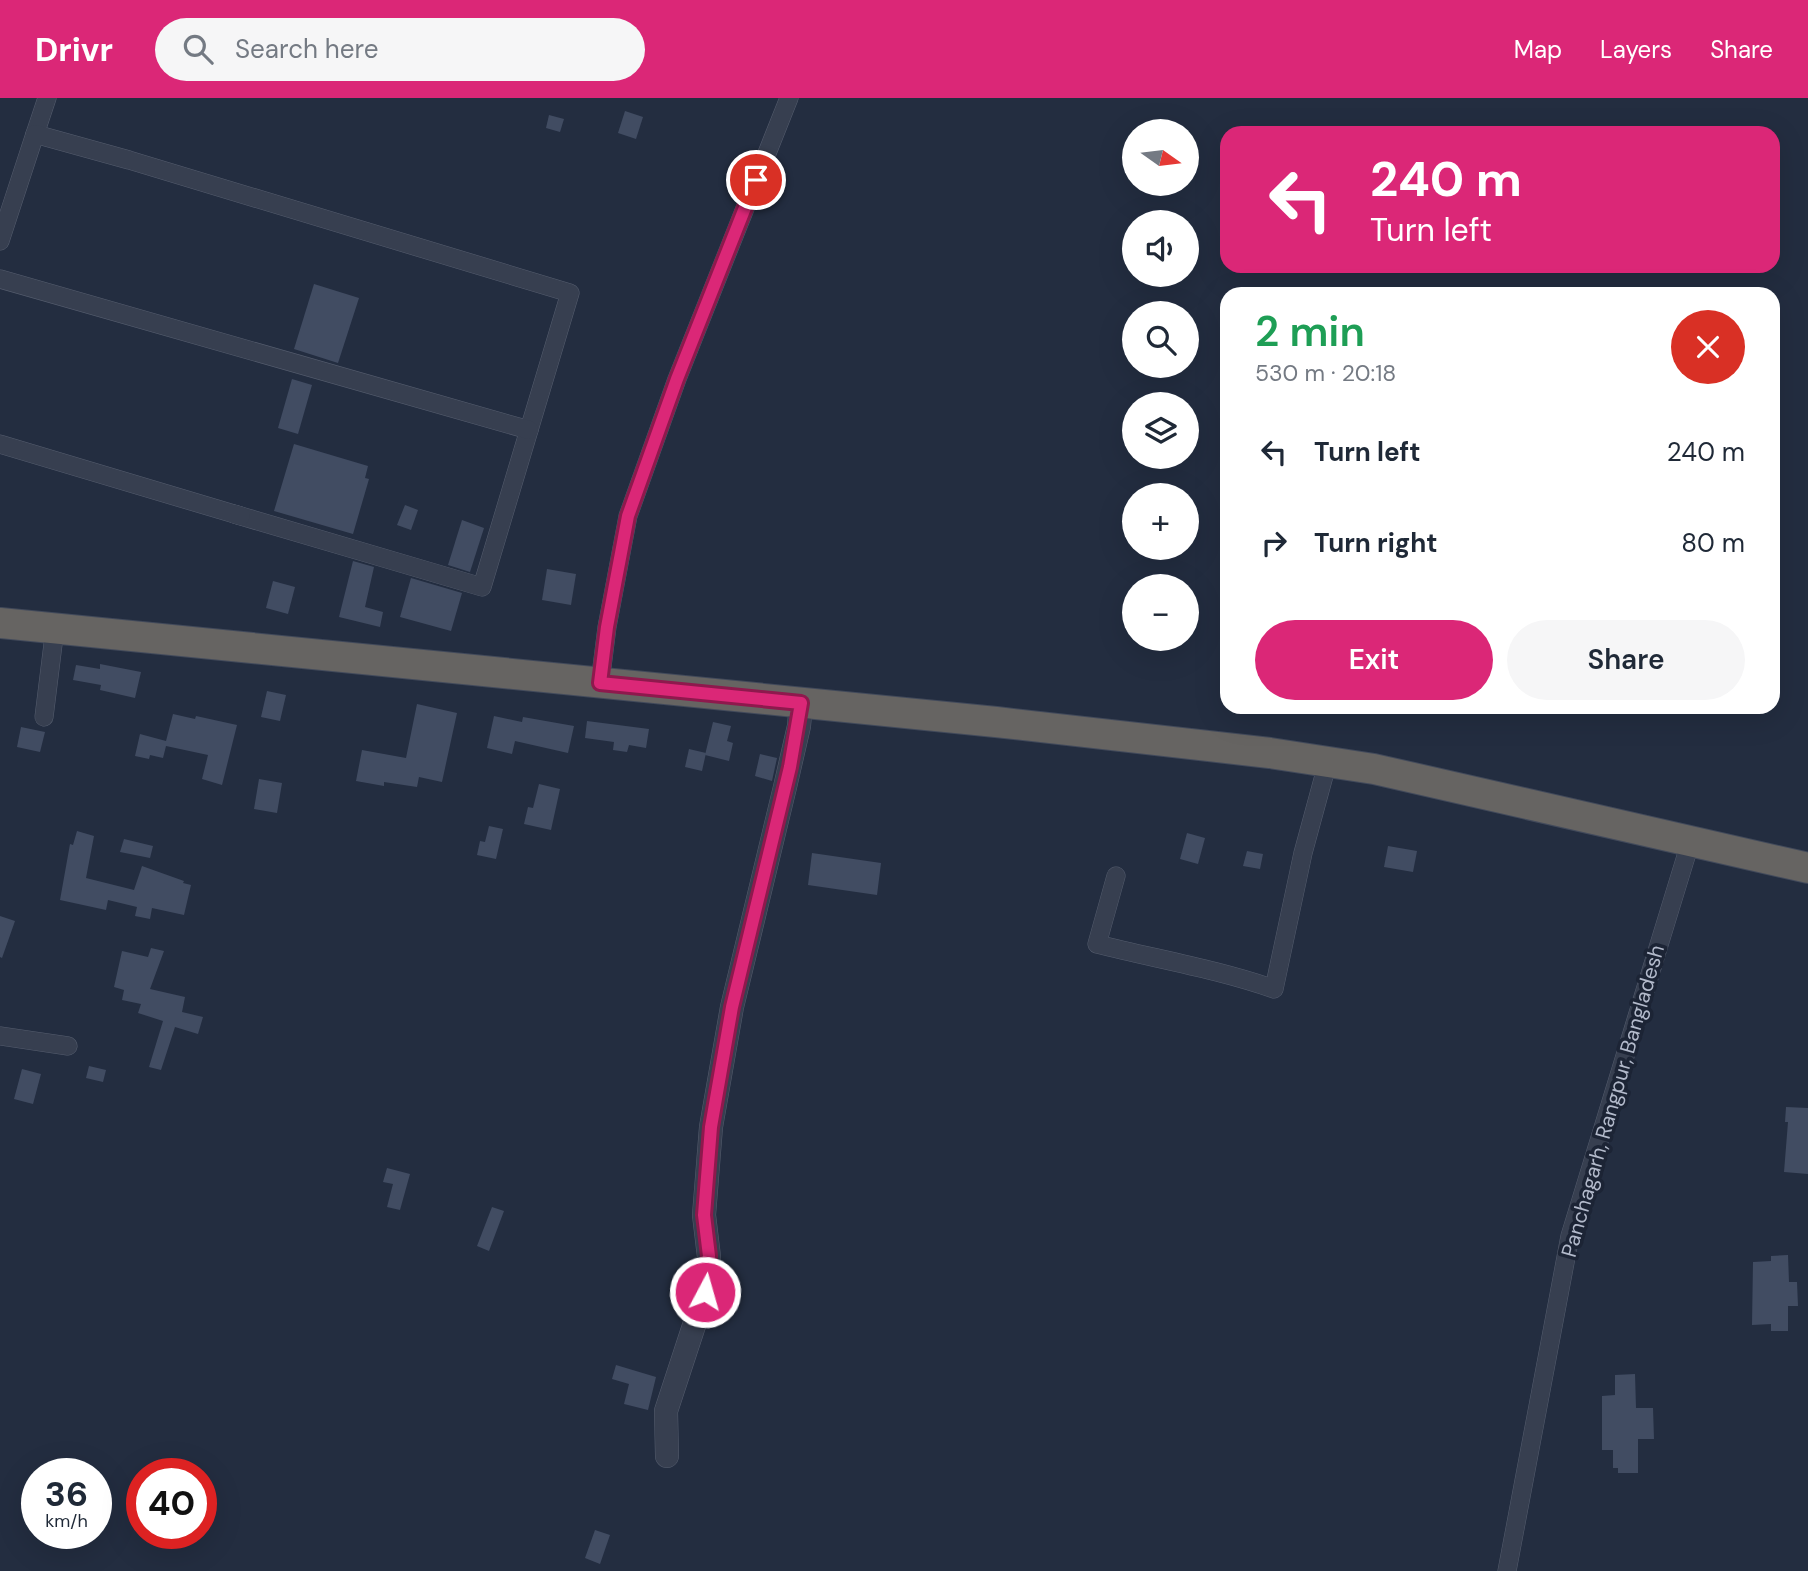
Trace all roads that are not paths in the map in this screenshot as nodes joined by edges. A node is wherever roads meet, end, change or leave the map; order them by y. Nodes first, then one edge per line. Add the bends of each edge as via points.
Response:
1 (47, 98) edge
2 (789, 98) edge
3 (35, 134) junction
4 (0, 241) edge
5 (0, 279) edge
6 (529, 430) junction
7 (0, 444) edge
8 (0, 623) edge
9 (55, 628) junction
10 (600, 683) junction
11 (801, 703) junction
12 (44, 718) dead end
13 (1328, 761) junction
14 (1690, 841) junction
15 (1808, 868) edge
16 (1116, 876) dead end
17 (0, 1036) edge
18 (68, 1046) dead end
19 (667, 1456) dead end
20 (1507, 1571) edge

1 - 3 street
2 - 10 street via 677,379 628,516
3 - 4 street
3 - 6 street via 570,293
5 - 6 street
6 - 7 street via 482,587
8 - 9 highway
9 - 10 highway
9 - 12 street
10 - 11 highway
11 - 13 highway
11 - 19 street via 729,1020 711,1127 704,1215 709,1256 705,1292 666,1411
13 - 14 highway
13 - 16 street via 1274,989 1234,975 1097,944
14 - 15 highway
14 - 20 street, Panchagarh, Rangpur, Bangladesh via 1570,1236
17 - 18 street

